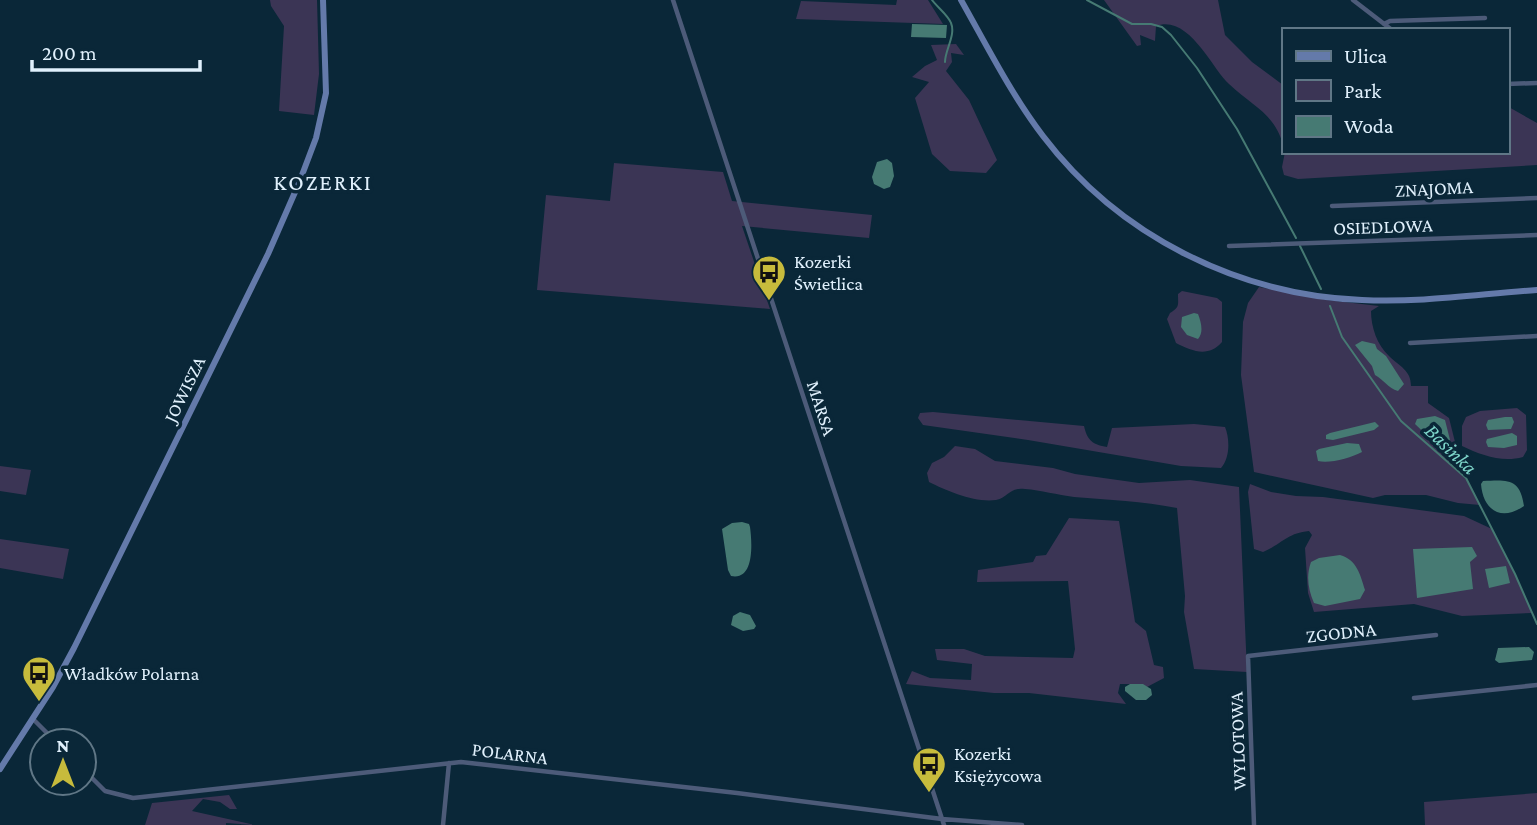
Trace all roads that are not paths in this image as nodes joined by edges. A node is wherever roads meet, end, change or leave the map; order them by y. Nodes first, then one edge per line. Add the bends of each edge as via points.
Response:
1 (323, 0) edge
2 (673, 0) edge
3 (961, 0) edge
4 (1353, 0) edge
5 (1485, 18) dead end
6 (1384, 24) junction
7 (1389, 28) edge
8 (1537, 83) edge
9 (1509, 84) edge
10 (1537, 198) edge
11 (1332, 206) dead end
12 (1537, 235) edge
13 (1229, 246) dead end
14 (1537, 290) edge
15 (1537, 336) edge
16 (1410, 343) dead end
17 (1436, 635) dead end
18 (1248, 656) joint
19 (1537, 685) edge
20 (1414, 698) dead end
21 (33, 719) junction
22 (41, 727) edge
23 (449, 763) junction
24 (0, 769) edge
25 (98, 784) edge
26 (943, 822) edge
27 (443, 825) edge
28 (1022, 825) edge
29 (1254, 825) edge

1 - 21 street, JOWISZA via 326,93 299,183 86,623
2 - 26 street, MARSA
3 - 14 street via 1021,103 1064,162 1119,212 1178,251 1243,279 1328,298 1396,300
4 - 6 street
5 - 6 street
6 - 7 street
8 - 9 street
10 - 11 street, ZNAJOMA
12 - 13 street, OSIEDLOWA
15 - 16 street
17 - 18 street, ZGODNA
18 - 29 street, WYLOTOWA
19 - 20 street
21 - 22 street
21 - 24 street, JOWISZA
23 - 25 street, POLARNA via 133,797 105,791
23 - 26 street, POLARNA via 737,793
23 - 27 street
26 - 28 street, POLARNA

